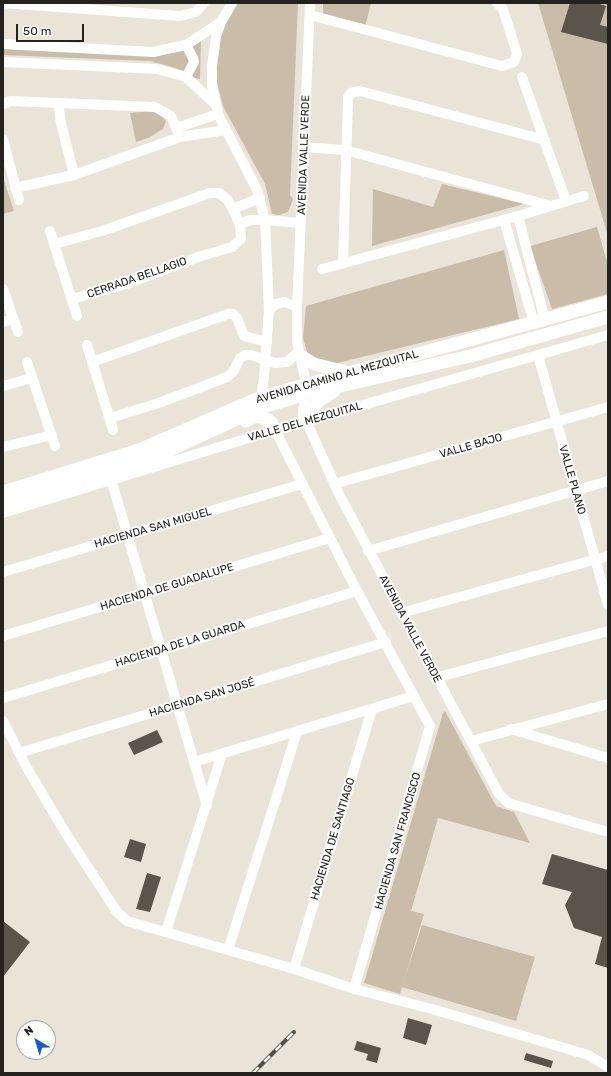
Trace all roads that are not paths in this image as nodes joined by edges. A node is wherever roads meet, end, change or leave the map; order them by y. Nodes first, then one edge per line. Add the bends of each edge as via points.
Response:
1 (3, 3) edge
2 (204, 3) edge
3 (232, 3) edge
4 (310, 3) edge
5 (497, 3) edge
6 (310, 15) junction
7 (221, 22) junction
8 (3, 44) edge
9 (186, 44) junction
10 (3, 62) edge
11 (522, 76) dead end
12 (186, 77) junction
13 (58, 103) junction
14 (214, 103) junction
15 (3, 104) edge
16 (218, 114) junction
17 (225, 130) junction
18 (178, 132) junction
19 (3, 139) edge
20 (545, 140) junction
21 (303, 147) junction
22 (346, 150) junction
23 (74, 175) junction
24 (15, 188) junction
25 (584, 196) dead end
26 (260, 198) junction
27 (19, 200) dead end
28 (566, 201) junction
29 (551, 206) junction
30 (233, 209) junction
31 (518, 216) junction
32 (265, 220) junction
33 (504, 220) junction
34 (301, 223) junction
35 (240, 224) junction
36 (50, 231) dead end
37 (54, 244) junction
38 (529, 258) junction
39 (516, 261) junction
40 (342, 262) junction
41 (322, 269) dead end
42 (3, 289) edge
43 (72, 299) junction
44 (608, 302) edge
45 (297, 308) junction
46 (269, 310) junction
47 (77, 316) dead end
48 (608, 317) edge
49 (14, 319) junction
50 (3, 322) edge
51 (538, 328) junction
52 (18, 332) dead end
53 (608, 335) edge
54 (267, 342) junction
55 (87, 345) dead end
56 (299, 353) junction
57 (538, 355) junction
58 (265, 360) junction
59 (26, 362) dead end
60 (92, 362) junction
61 (32, 378) junction
62 (347, 379) junction
63 (3, 386) edge
64 (306, 389) junction
65 (262, 402) junction
66 (608, 407) edge
67 (110, 418) junction
68 (305, 419) junction
69 (556, 422) junction
70 (274, 427) junction
71 (114, 430) dead end
72 (52, 435) junction
73 (56, 446) dead end
74 (3, 447) edge
75 (163, 453) junction
76 (111, 479) junction
77 (608, 481) edge
78 (302, 484) junction
79 (334, 484) junction
80 (576, 490) junction
81 (3, 492) edge
82 (3, 502) edge
83 (3, 513) edge
84 (126, 536) junction
85 (330, 538) junction
86 (368, 551) junction
87 (608, 556) edge
88 (595, 560) junction
89 (3, 572) edge
90 (357, 591) junction
91 (143, 595) junction
92 (608, 605) edge
93 (401, 613) junction
94 (608, 632) edge
95 (3, 636) edge
96 (386, 642) junction
97 (160, 650) junction
98 (436, 678) junction
99 (414, 696) junction
100 (3, 698) edge
101 (608, 704) edge
102 (177, 706) junction
103 (372, 709) junction
104 (3, 721) edge
105 (511, 729) junction
106 (297, 732) junction
107 (471, 741) junction
108 (19, 753) junction
109 (222, 754) junction
110 (608, 758) edge
111 (194, 762) junction
112 (207, 806) junction
113 (608, 832) edge
114 (166, 932) junction
115 (228, 950) junction
116 (294, 969) junction
117 (354, 989) junction
118 (608, 1067) edge

1 - 2 street via 180,16 196,12
3 - 7 street
4 - 6 street, AVENIDA VALLE VERDE
5 - 6 street via 503,9 516,46 517,58 508,65 496,66
6 - 21 street, AVENIDA VALLE VERDE
7 - 9 street
7 - 14 street via 212,66
8 - 9 street via 153,52
9 - 12 street via 194,62
10 - 12 street via 131,66 157,69
11 - 20 street
12 - 14 street
13 - 15 street via 11,101
13 - 18 street via 155,107 171,116
13 - 23 street
14 - 16 street
16 - 17 street
16 - 18 street
17 - 18 street
17 - 26 street
18 - 23 street
19 - 24 street
20 - 22 street via 360,91 351,93 348,97
20 - 28 street
21 - 22 street
21 - 34 street, AVENIDA VALLE VERDE
22 - 29 street
22 - 40 street
23 - 24 street
24 - 27 street
25 - 28 street
26 - 30 street
26 - 32 street
28 - 29 street
29 - 31 street
30 - 35 street
30 - 37 street via 223,195 210,193 102,231
31 - 33 street
31 - 38 street
32 - 34 street
32 - 35 street via 250,220
32 - 46 street
33 - 39 street
33 - 40 street
34 - 45 street, AVENIDA VALLE VERDE
35 - 43 street, CERRADA BELLAGIO via 241,239 232,247 126,284
36 - 37 street, CERRADA BELLAGIO
37 - 43 street, CERRADA BELLAGIO
38 - 39 street
38 - 51 street
39 - 51 street
40 - 41 street
42 - 49 street
43 - 47 street
44 - 51 main road, AVENIDA CAMINO AL MEZQUITAL
45 - 46 street via 285,302 276,304
45 - 56 street, AVENIDA VALLE VERDE
46 - 54 street
48 - 51 main road via 556,332
49 - 50 street
49 - 52 street
51 - 62 main road, AVENIDA CAMINO AL MEZQUITAL
53 - 57 street, VALLE DEL MEZQUITAL
54 - 58 street
54 - 60 street via 244,336 236,318 233,314 228,314
55 - 60 street
56 - 58 street via 287,362 275,363
56 - 62 main road via 314,364
56 - 64 street, AVENIDA VALLE VERDE
57 - 68 street, VALLE DEL MEZQUITAL
57 - 69 street, VALLE PLANO
58 - 65 street
58 - 67 street via 245,355 227,377 159,403
59 - 61 street
60 - 67 street
61 - 63 street
61 - 72 street
62 - 64 main road, AVENIDA CAMINO AL MEZQUITAL
62 - 68 main road via 328,394
64 - 65 main road, AVENIDA CAMINO AL MEZQUITAL
64 - 68 street, AVENIDA VALLE VERDE via 303,410
65 - 70 street
65 - 75 main road, AVENIDA CAMINO AL MEZQUITAL
65 - 81 main road, AVENIDA CAMINO AL MEZQUITAL via 139,450
66 - 69 street, VALLE BAJO
67 - 71 street
68 - 70 street, VALLE DEL MEZQUITAL
68 - 79 street, AVENIDA VALLE VERDE
69 - 79 street, VALLE BAJO
69 - 80 street, VALLE PLANO
70 - 75 main road via 261,417 254,417 198,444
70 - 76 street, VALLE DEL MEZQUITAL
70 - 78 street
72 - 73 street
72 - 74 street
75 - 82 main road, AVENIDA CAMINO AL MEZQUITAL
76 - 83 street, VALLE DEL MEZQUITAL
76 - 84 street
77 - 80 street
78 - 84 street, HACIENDA SAN MIGUEL
78 - 85 street
79 - 86 street, AVENIDA VALLE VERDE
80 - 86 street
80 - 88 street, VALLE PLANO
84 - 89 street, HACIENDA SAN MIGUEL
84 - 91 street
85 - 90 street
85 - 91 street, HACIENDA DE GUADALUPE
86 - 93 street, AVENIDA VALLE VERDE
87 - 88 street
88 - 92 street, VALLE PLANO
88 - 93 street
90 - 96 street
90 - 97 street, HACIENDA DE LA GUARDA
91 - 95 street, HACIENDA DE GUADALUPE
91 - 97 street
93 - 98 street, AVENIDA VALLE VERDE
94 - 98 street
96 - 99 street
96 - 102 street, HACIENDA SAN JOSÉ
97 - 100 street, HACIENDA DE LA GUARDA
97 - 102 street
98 - 107 street, AVENIDA VALLE VERDE
99 - 103 street
99 - 117 street, HACIENDA SAN FRANCISCO via 430,726 429,735
101 - 105 street
102 - 108 street, HACIENDA SAN JOSÉ
102 - 111 street
103 - 106 street
103 - 116 street, HACIENDA DE SANTIAGO
104 - 108 street
105 - 107 street
105 - 110 street
106 - 109 street
106 - 115 street
107 - 113 street, AVENIDA VALLE VERDE via 499,794 506,801
108 - 114 street via 65,832 117,912 130,922
109 - 111 street
109 - 112 street
111 - 112 street
112 - 114 street
114 - 115 street
115 - 116 street
116 - 117 street
117 - 118 street via 588,1055

